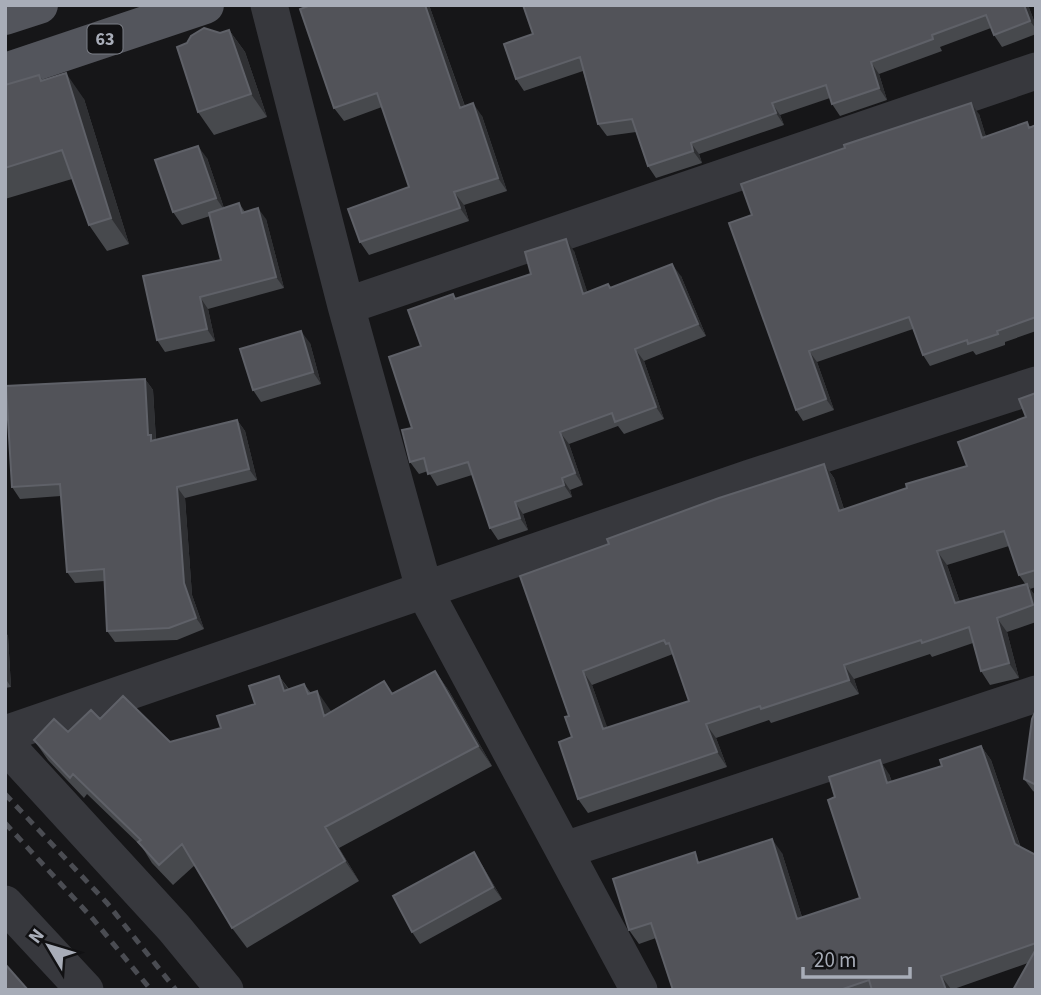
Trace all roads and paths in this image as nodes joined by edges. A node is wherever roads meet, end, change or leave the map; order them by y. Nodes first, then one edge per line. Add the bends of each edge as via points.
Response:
1 (39, 5) edge
2 (205, 5) edge
3 (269, 5) edge
4 (5, 16) edge
5 (1036, 71) edge
6 (5, 72) edge
7 (346, 306) junction
8 (1036, 385) edge
9 (425, 592) junction
10 (1036, 694) edge
11 (5, 734) edge
12 (5, 744) edge
13 (565, 850) junction
14 (5, 904) edge
15 (85, 990) edge
16 (225, 990) edge
17 (639, 990) edge

1 - 4 main road
2 - 6 main road, 63
3 - 7 street
5 - 7 street
7 - 9 street
8 - 9 street via 750,478
9 - 11 street
9 - 13 street
10 - 13 street
12 - 16 street
13 - 17 street
14 - 15 street

